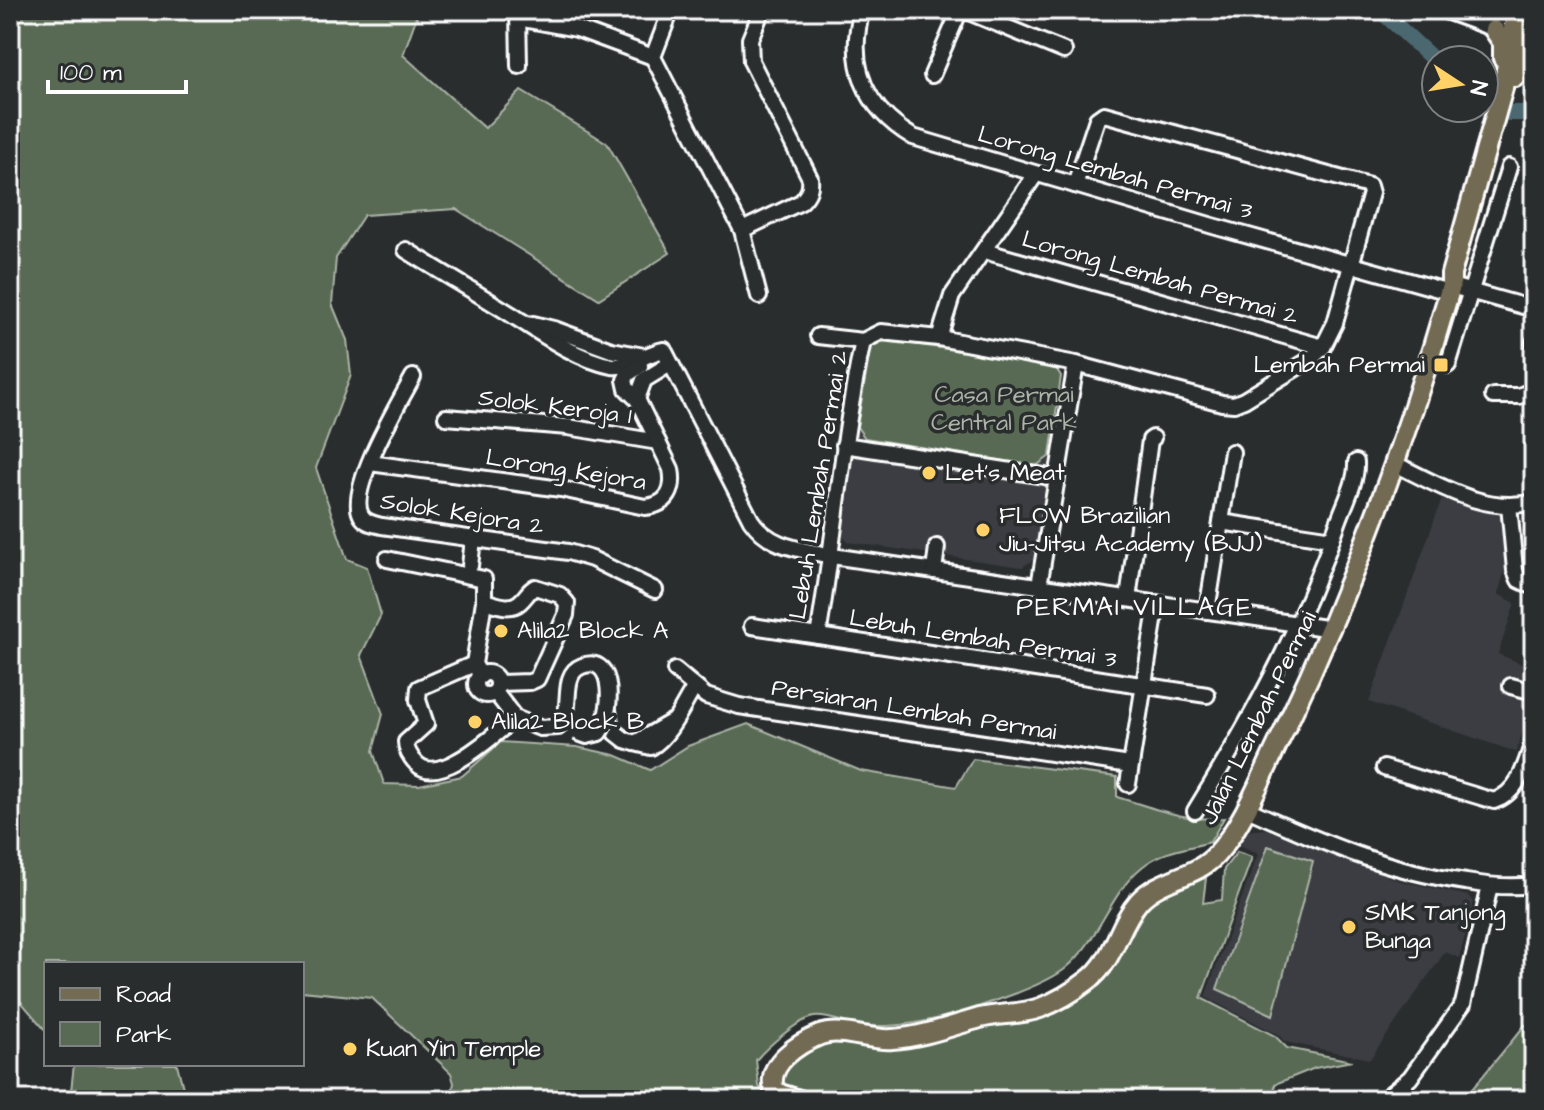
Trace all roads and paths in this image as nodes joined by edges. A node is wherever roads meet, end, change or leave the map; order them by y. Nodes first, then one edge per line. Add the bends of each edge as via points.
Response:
1 (671, 10) edge
2 (762, 10) edge
3 (862, 10) edge
4 (962, 10) edge
5 (1443, 10) edge
6 (1502, 10) edge
7 (1518, 10) edge
8 (1531, 11) edge
9 (518, 14) edge
10 (1503, 32) junction
11 (1064, 51) dead end
12 (1528, 54) edge
13 (653, 57) junction
14 (519, 66) dead end
15 (932, 75) dead end
16 (1507, 83) junction
17 (1509, 167) dead end
18 (1036, 174) junction
19 (1075, 185) junction
20 (742, 230) junction
21 (406, 250) dead end
22 (984, 251) junction
23 (1350, 265) junction
24 (1450, 289) junction
25 (1471, 291) junction
26 (759, 296) dead end
27 (1534, 309) edge
28 (818, 336) dead end
29 (939, 338) junction
30 (863, 341) junction
31 (1323, 347) junction
32 (668, 359) junction
33 (1076, 364) junction
34 (1448, 365) dead end
35 (413, 377) dead end
36 (1534, 390) edge
37 (1493, 396) dead end
38 (446, 417) dead end
39 (1153, 438) dead end
40 (658, 442) junction
41 (844, 445) junction
42 (1232, 452) dead end
43 (1356, 462) dead end
44 (370, 463) junction
45 (1395, 464) junction
46 (1057, 478) junction
47 (1534, 502) edge
48 (1509, 505) junction
49 (1221, 522) junction
50 (473, 539) junction
51 (1332, 539) junction
52 (937, 547) dead end
53 (832, 556) junction
54 (387, 559) dead end
55 (470, 566) dead end
56 (934, 571) junction
57 (1039, 586) junction
58 (1534, 587) edge
59 (655, 590) dead end
60 (1128, 599) junction
61 (484, 601) junction
62 (1157, 603) junction
63 (1207, 611) junction
64 (1299, 624) junction
65 (752, 626) dead end
66 (1332, 629) junction
67 (818, 636) junction
68 (477, 670) junction
69 (675, 670) dead end
70 (1143, 685) junction
71 (1511, 686) dead end
72 (496, 688) junction
73 (694, 688) junction
74 (1534, 692) edge
75 (1207, 695) dead end
76 (515, 718) junction
77 (1534, 739) edge
78 (1130, 765) junction
79 (1384, 768) dead end
80 (1128, 784) dead end
81 (1245, 808) junction
82 (1195, 811) dead end
83 (1534, 885) edge
84 (1490, 886) junction
85 (799, 1100) edge
86 (1383, 1100) edge

1 - 13 street
2 - 20 street via 750,39 751,61 810,178 809,195
3 - 18 street, Lorong Lembah Permai 3 via 856,63 872,101 895,127
4 - 11 street
4 - 15 street
5 - 10 street
6 - 10 street
7 - 10 main road, Jalan Lembah Permai
8 - 10 main road via 1521,29
8 - 12 main road, Jalan Lembah Permai
9 - 13 street
9 - 14 street
10 - 16 main road, Jalan Lembah Permai
12 - 16 main road, Jalan Lembah Permai
13 - 20 street
16 - 24 main road, Jalan Lembah Permai
17 - 25 street
18 - 19 street, Lorong Lembah Permai 3
18 - 22 street
19 - 23 street, Lorong Lembah Permai 3
19 - 23 street via 1097,119 1104,114 1364,183 1371,193
20 - 26 street
21 - 32 street via 524,323 611,350 644,356 661,350
22 - 29 street via 952,296
22 - 31 street, Lorong Lembah Permai 2
23 - 24 street, Lorong Lembah Permai 3
23 - 31 street
24 - 25 street, Lorong Lembah Permai 3
24 - 45 main road, Jalan Lembah Permai
25 - 27 street, Lorong Lembah Permai 3
25 - 34 street
28 - 30 street
29 - 30 street via 881,332
29 - 33 street
30 - 41 street, Lebuh Lembah Permai 2
31 - 33 street via 1234,404
32 - 40 street, Lorong Kejora via 644,380 637,399
32 - 53 street via 760,533 772,542
33 - 46 street
35 - 44 street, Solok Kejora 2
36 - 37 street
38 - 40 street, Solok Keroja 1 via 568,427
39 - 60 street
40 - 44 street, Lorong Kejora via 671,469 671,491 665,501 645,507 561,489
41 - 46 street
41 - 53 street, Lebuh Lembah Permai 2
42 - 49 street
43 - 51 street
44 - 50 street, Solok Kejora 2 via 358,503 366,522
45 - 48 street via 1462,495
45 - 66 main road, Jalan Lembah Permai
46 - 57 street
47 - 48 street
48 - 58 street via 1515,570 1519,580
49 - 51 street
49 - 63 street
50 - 55 street
50 - 59 street, Solok Kejora 2 via 568,552
51 - 64 street
52 - 56 street
53 - 56 street
53 - 67 street, Lebuh Lembah Permai 2
54 - 61 street via 481,577 486,583
56 - 57 street
57 - 60 street
60 - 62 street
61 - 68 street
61 - 72 street via 511,607 535,587 560,595 567,603 537,679
62 - 63 street
62 - 70 street
63 - 64 street
64 - 66 street
64 - 82 street via 1267,690
65 - 67 street, Lebuh Lembah Permai 3
66 - 81 main road, Jalan Lembah Permai
67 - 70 street, Lebuh Lembah Permai 3
68 - 72 street via 492,674
68 - 76 street via 419,688 426,724 405,748 414,761 421,768 442,768 469,755
69 - 73 street, Persiaran Lembah Permai
70 - 75 street, Lebuh Lembah Permai 3
70 - 78 street
71 - 74 street
72 - 76 street
73 - 76 street, bridge via 651,747 625,740 611,729 608,723 607,675 600,666 583,664 571,672 563,715 565,723 576,732 599,733 608,718 608,677 601,668 582,665 573,672 567,715 558,727 540,728
73 - 78 street, Persiaran Lembah Permai via 739,706
77 - 79 street via 1518,783 1494,801
78 - 80 street
81 - 84 street via 1386,866
81 - 85 main road, Jalan Lembah Permai via 1205,866 1146,893 1101,971 1077,988 1039,1008 918,1036 876,1040 823,1033 780,1061 772,1073 774,1089
83 - 84 street
84 - 86 street via 1463,1004 1410,1078

